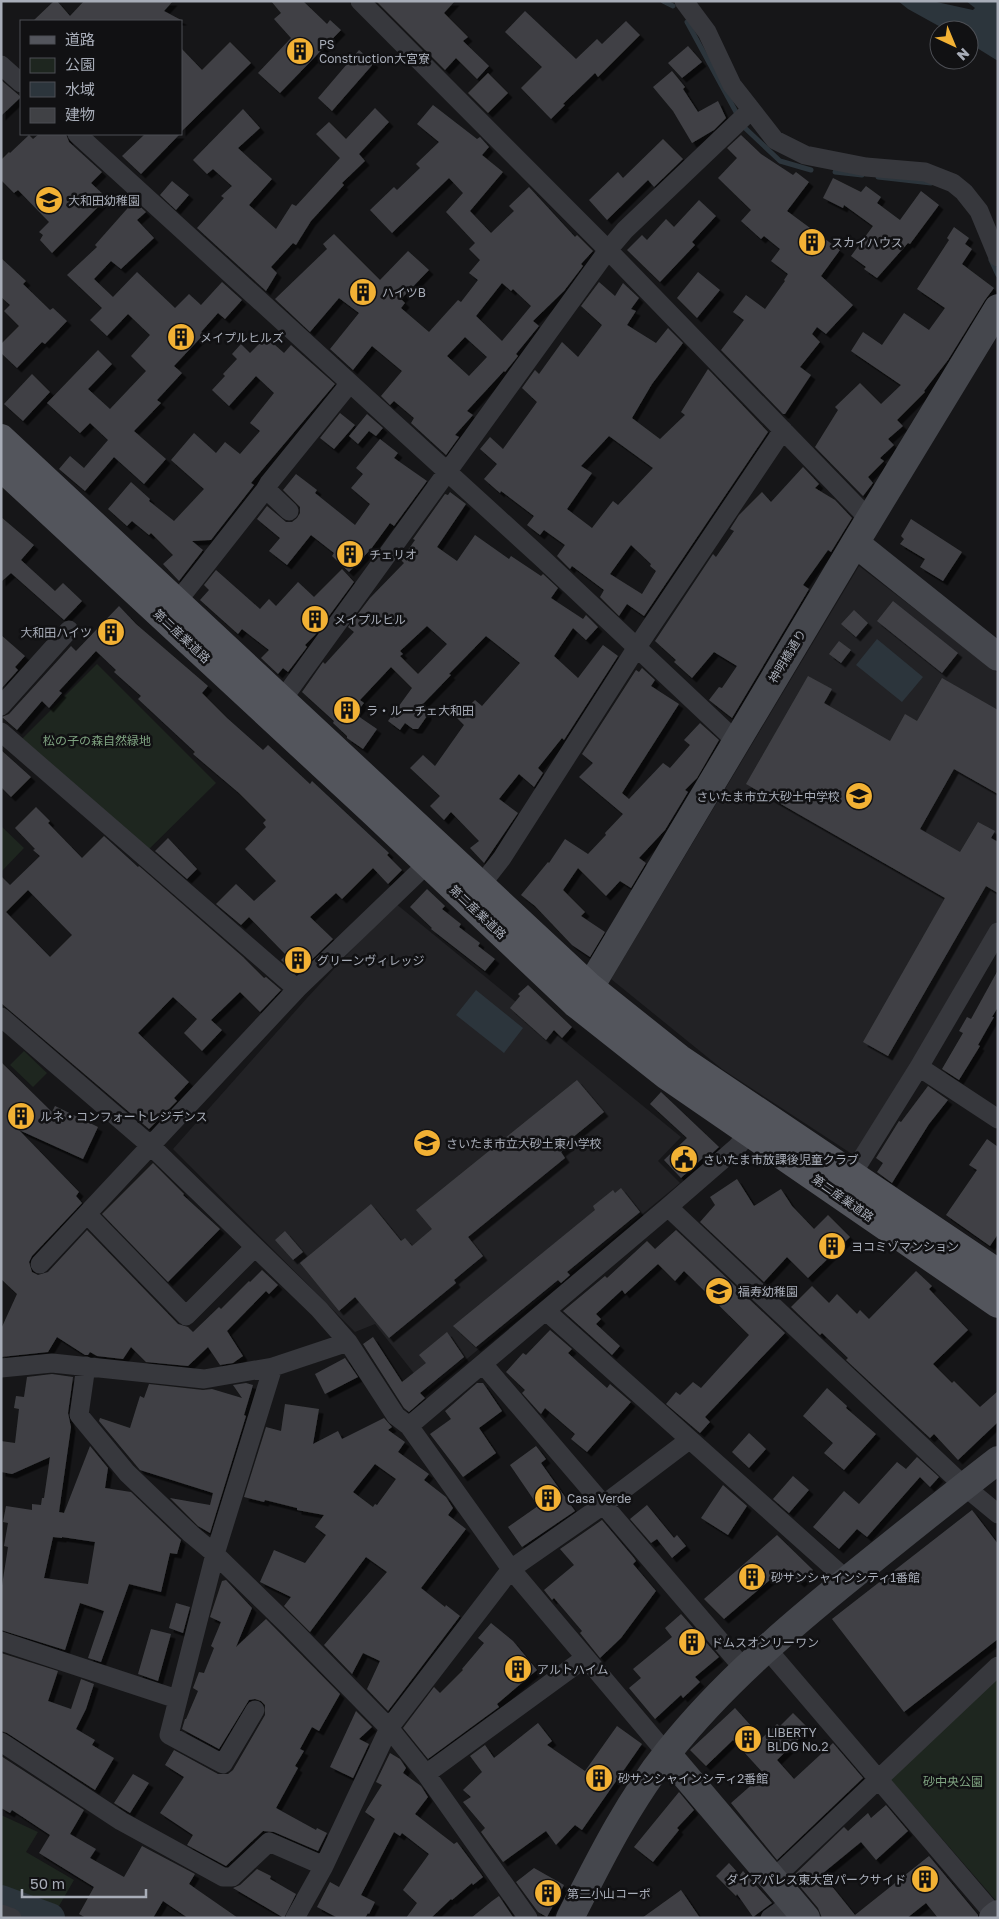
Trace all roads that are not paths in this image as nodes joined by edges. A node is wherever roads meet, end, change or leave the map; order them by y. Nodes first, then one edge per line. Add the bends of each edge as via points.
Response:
1 (360, 1) edge
2 (684, 1) edge
3 (1, 65) edge
4 (20, 82) edge
5 (751, 110) junction
6 (78, 135) edge
7 (608, 250) junction
8 (998, 257) edge
9 (996, 317) edge
10 (350, 383) junction
11 (783, 430) junction
12 (1, 438) edge
13 (1, 467) edge
14 (446, 471) junction
15 (266, 489) junction
16 (289, 511) dead end
17 (869, 519) junction
18 (855, 543) junction
19 (170, 611) junction
20 (69, 630) dead end
21 (637, 648) junction
22 (995, 648) edge
23 (282, 700) junction
24 (1, 706) edge
25 (1, 732) edge
26 (736, 740) junction
27 (428, 864) junction
28 (481, 885) junction
29 (998, 932) edge
30 (297, 989) junction
31 (583, 996) junction
32 (1, 1017) edge
33 (919, 1067) junction
34 (996, 1114) edge
35 (748, 1133) junction
36 (151, 1146) junction
37 (851, 1176) junction
38 (668, 1207) junction
39 (87, 1214) junction
40 (255, 1247) junction
41 (40, 1264) dead end
42 (998, 1273) edge
43 (998, 1304) edge
44 (546, 1311) junction
45 (348, 1342) junction
46 (483, 1364) junction
47 (86, 1366) junction
48 (273, 1367) junction
49 (1, 1368) edge
50 (409, 1426) junction
51 (689, 1440) junction
52 (998, 1460) edge
53 (964, 1486) junction
54 (603, 1505) junction
55 (998, 1514) edge
56 (215, 1554) junction
57 (511, 1569) junction
58 (847, 1580) junction
59 (1, 1641) edge
60 (766, 1649) junction
61 (585, 1658) junction
62 (998, 1666) edge
63 (745, 1670) junction
64 (177, 1698) junction
65 (255, 1710) dead end
66 (389, 1728) junction
67 (1, 1742) edge
68 (667, 1754) junction
69 (426, 1774) junction
70 (878, 1779) junction
71 (324, 1866) junction
72 (773, 1879) junction
73 (799, 1910) edge
74 (1, 1914) edge
75 (996, 1916) edge
76 (12, 1918) edge
77 (295, 1918) edge
78 (528, 1918) edge
79 (570, 1918) edge
80 (770, 1918) edge

1 - 7 street
2 - 5 street via 706,32 732,85
3 - 4 street
5 - 7 street
5 - 8 street via 775,140 805,155 925,172 953,183 979,211
6 - 10 street
7 - 11 street
7 - 14 street
9 - 17 street, 神明橋通り
10 - 14 street
10 - 15 street
11 - 17 street
11 - 21 street
12 - 19 main road, 第二産業道路
13 - 19 main road, 第二産業道路
14 - 21 street
14 - 23 street
15 - 16 street
15 - 19 street
17 - 18 street, 神明橋通り
18 - 22 street
18 - 26 street, 神明橋通り
19 - 23 main road, 第二産業道路
19 - 27 main road, 第二産業道路
20 - 24 street
21 - 26 street
21 - 28 street via 502,858
23 - 28 main road, 第二産業道路
25 - 30 street
26 - 31 street, 神明橋通り
27 - 30 street
27 - 31 main road, 第二産業道路
28 - 31 main road, 第二産業道路
29 - 33 street
30 - 36 street
31 - 35 main road, 第二産業道路 via 659,1070
31 - 37 main road, 第二産業道路
32 - 36 street
33 - 34 street
33 - 37 street
35 - 38 street via 737,1147
35 - 43 main road, 第二産業道路
36 - 39 street
36 - 40 street
37 - 42 main road, 第二産業道路
38 - 44 street
38 - 53 street
39 - 40 street via 186,1316
39 - 41 street
40 - 45 street
44 - 46 street
44 - 51 street
45 - 48 street
45 - 50 street via 396,1416
46 - 50 street
46 - 54 street
47 - 48 street via 204,1379
47 - 49 street via 52,1363
47 - 56 street via 79,1415 127,1473
48 - 56 street
50 - 57 street
51 - 54 street
51 - 58 street
52 - 53 street
53 - 55 street
53 - 58 street
54 - 57 street
54 - 63 street
56 - 64 street
56 - 66 street
57 - 61 street
57 - 66 street
58 - 60 street
59 - 64 street
60 - 63 street
60 - 70 street
61 - 68 street
61 - 69 street
62 - 70 street
63 - 68 street via 692,1723
64 - 65 street via 169,1735 223,1764
66 - 69 street
66 - 71 street
67 - 71 street via 121,1821 223,1877 232,1877 269,1842
68 - 72 street
68 - 79 street via 628,1810
69 - 78 street
70 - 72 street
70 - 75 street
71 - 77 street
72 - 73 street
73 - 80 street
74 - 76 street

